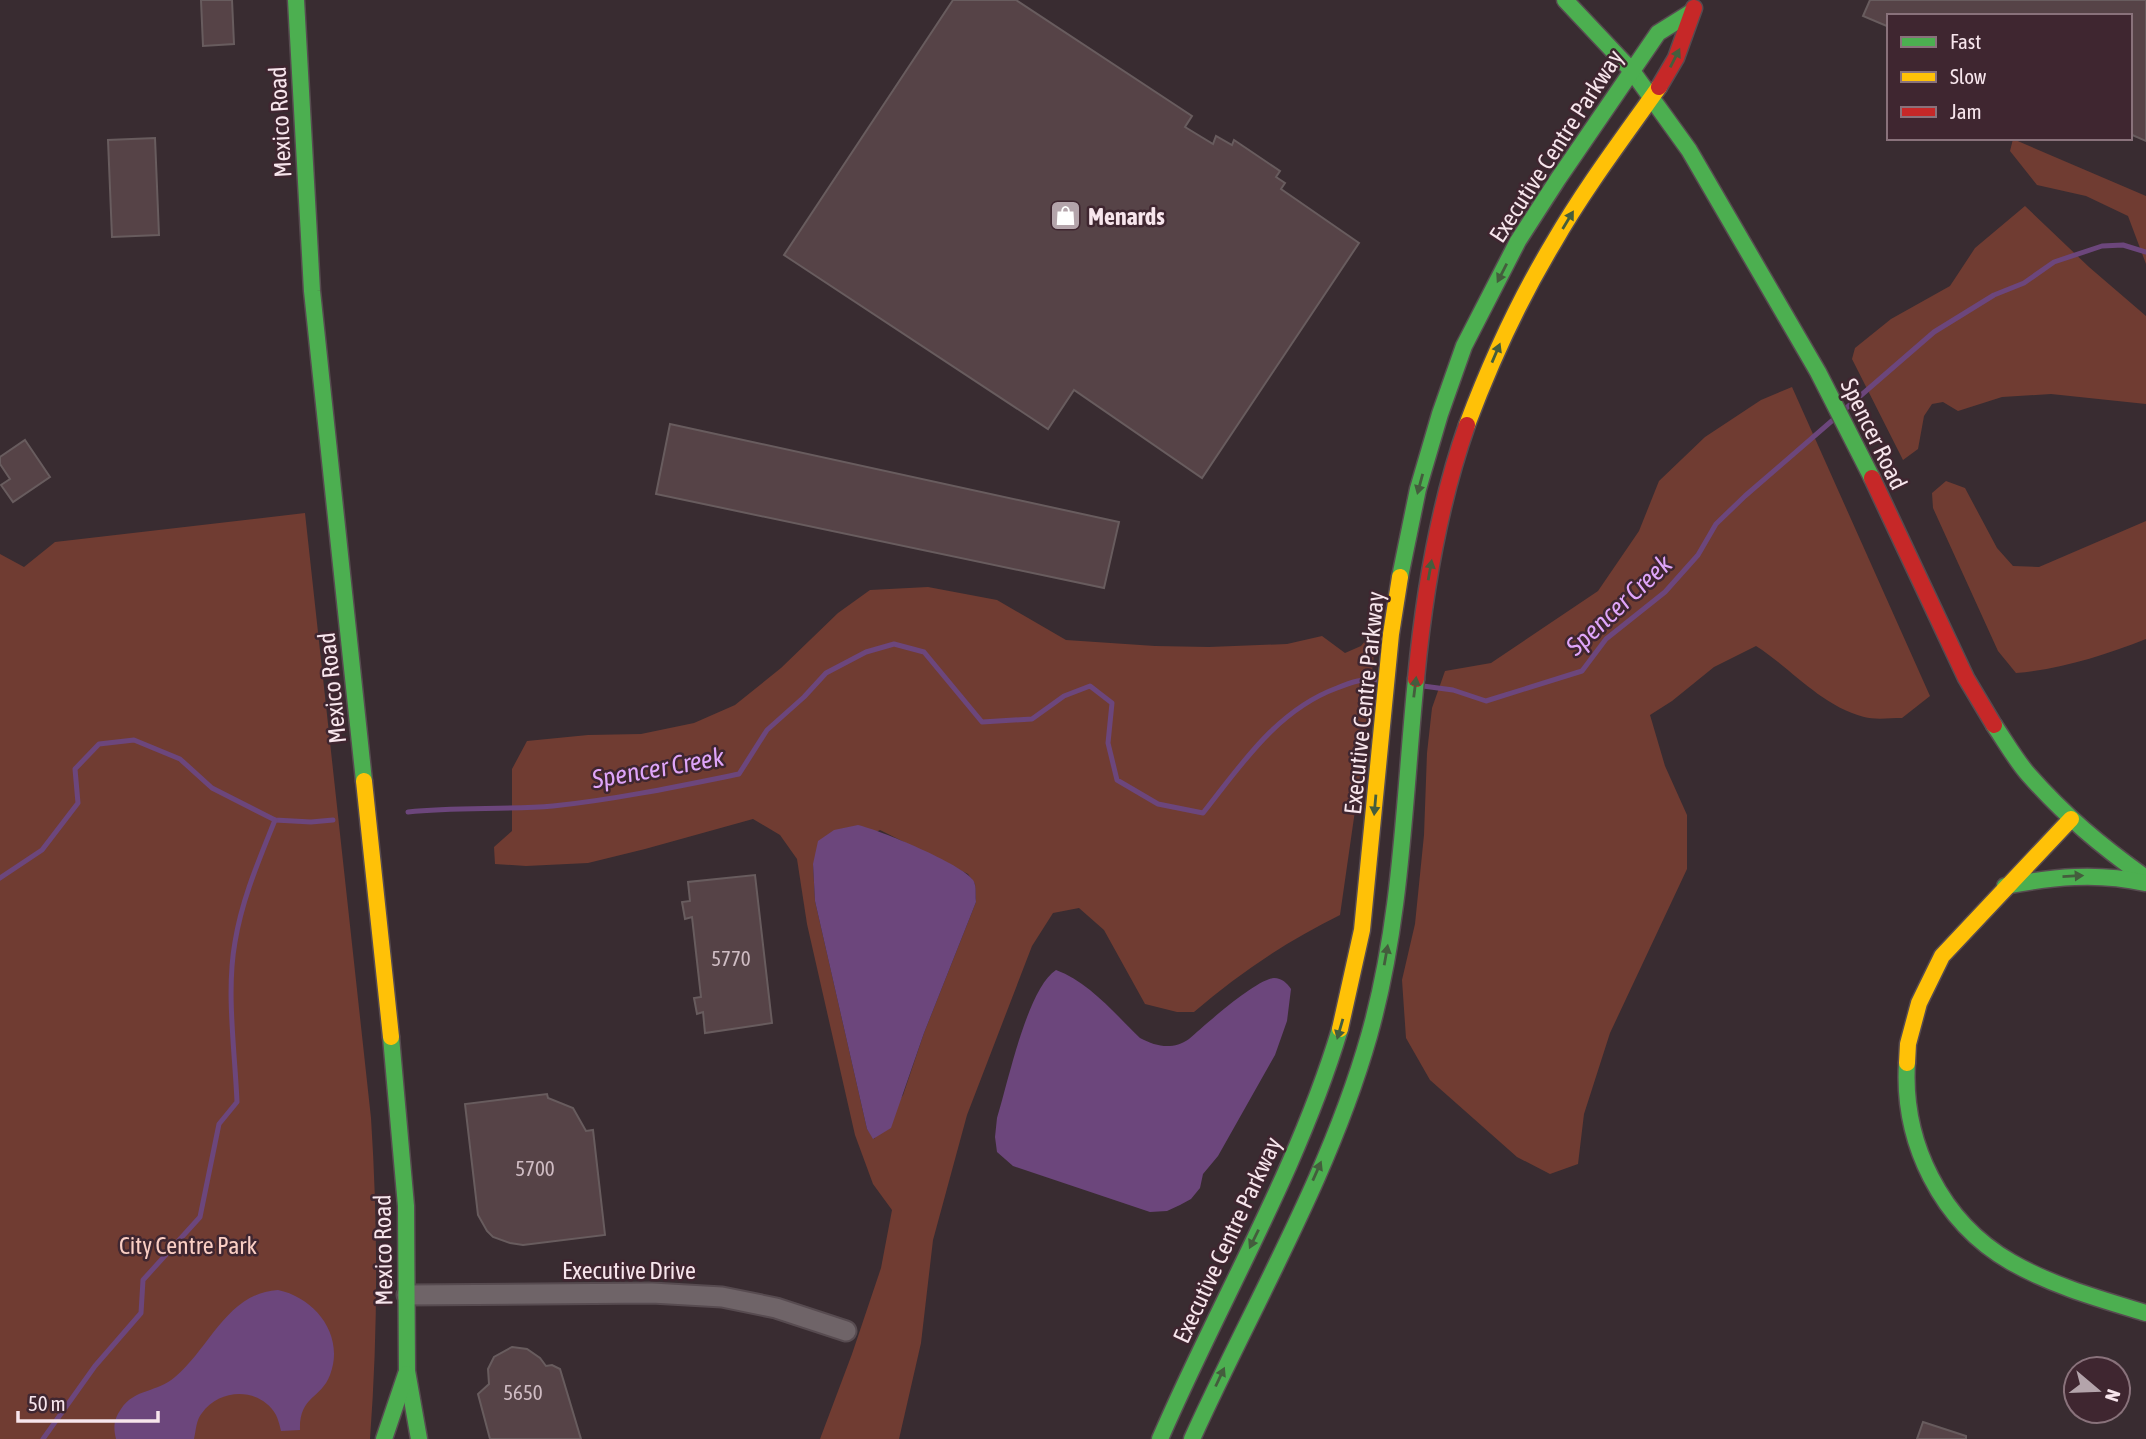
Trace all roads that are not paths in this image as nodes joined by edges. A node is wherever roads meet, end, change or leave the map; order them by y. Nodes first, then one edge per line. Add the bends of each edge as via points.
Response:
1 (296, 0) edge
2 (1565, 0) edge
3 (1695, 7) edge
4 (1632, 71) junction
5 (1651, 99) junction
6 (2071, 819) junction
7 (2146, 880) edge
8 (2006, 886) junction
9 (407, 1295) junction
10 (2146, 1313) edge
11 (846, 1331) dead end
12 (407, 1371) junction
13 (384, 1439) edge
14 (419, 1439) edge
15 (1160, 1439) edge
16 (1192, 1439) edge

1 - 9 street, Mexico Road via 312,291 406,1206
2 - 4 street, Spencer Road
3 - 4 street, Executive Centre Parkway via 1658,33
5 -> 3 street, Executive Centre Parkway via 1678,54
4 - 5 street, Spencer Road
4 -> 15 street, Executive Centre Parkway via 1518,241 1464,346 1440,414 1418,489 1391,634 1362,930 1347,1006 1288,1170
5 - 6 street, Spencer Road via 1689,150 1818,372 1973,690 2026,772
16 -> 5 street, Executive Centre Parkway via 1336,1128 1369,1034 1391,923 1429,573 1461,441 1506,329 1533,278 1576,206
6 - 7 street, Spencer Road
6 - 8 street
8 -> 7 street via 2098,875
8 - 10 street via 1938,962 1917,1005 1905,1076 1908,1117 1919,1157 1933,1188 1956,1218 2005,1259 2028,1272
9 - 11 street, Executive Drive via 652,1293 722,1297 776,1308
9 - 12 street, Mexico Road
12 - 13 street, Mexico Road
12 - 14 street, Mexico Road

